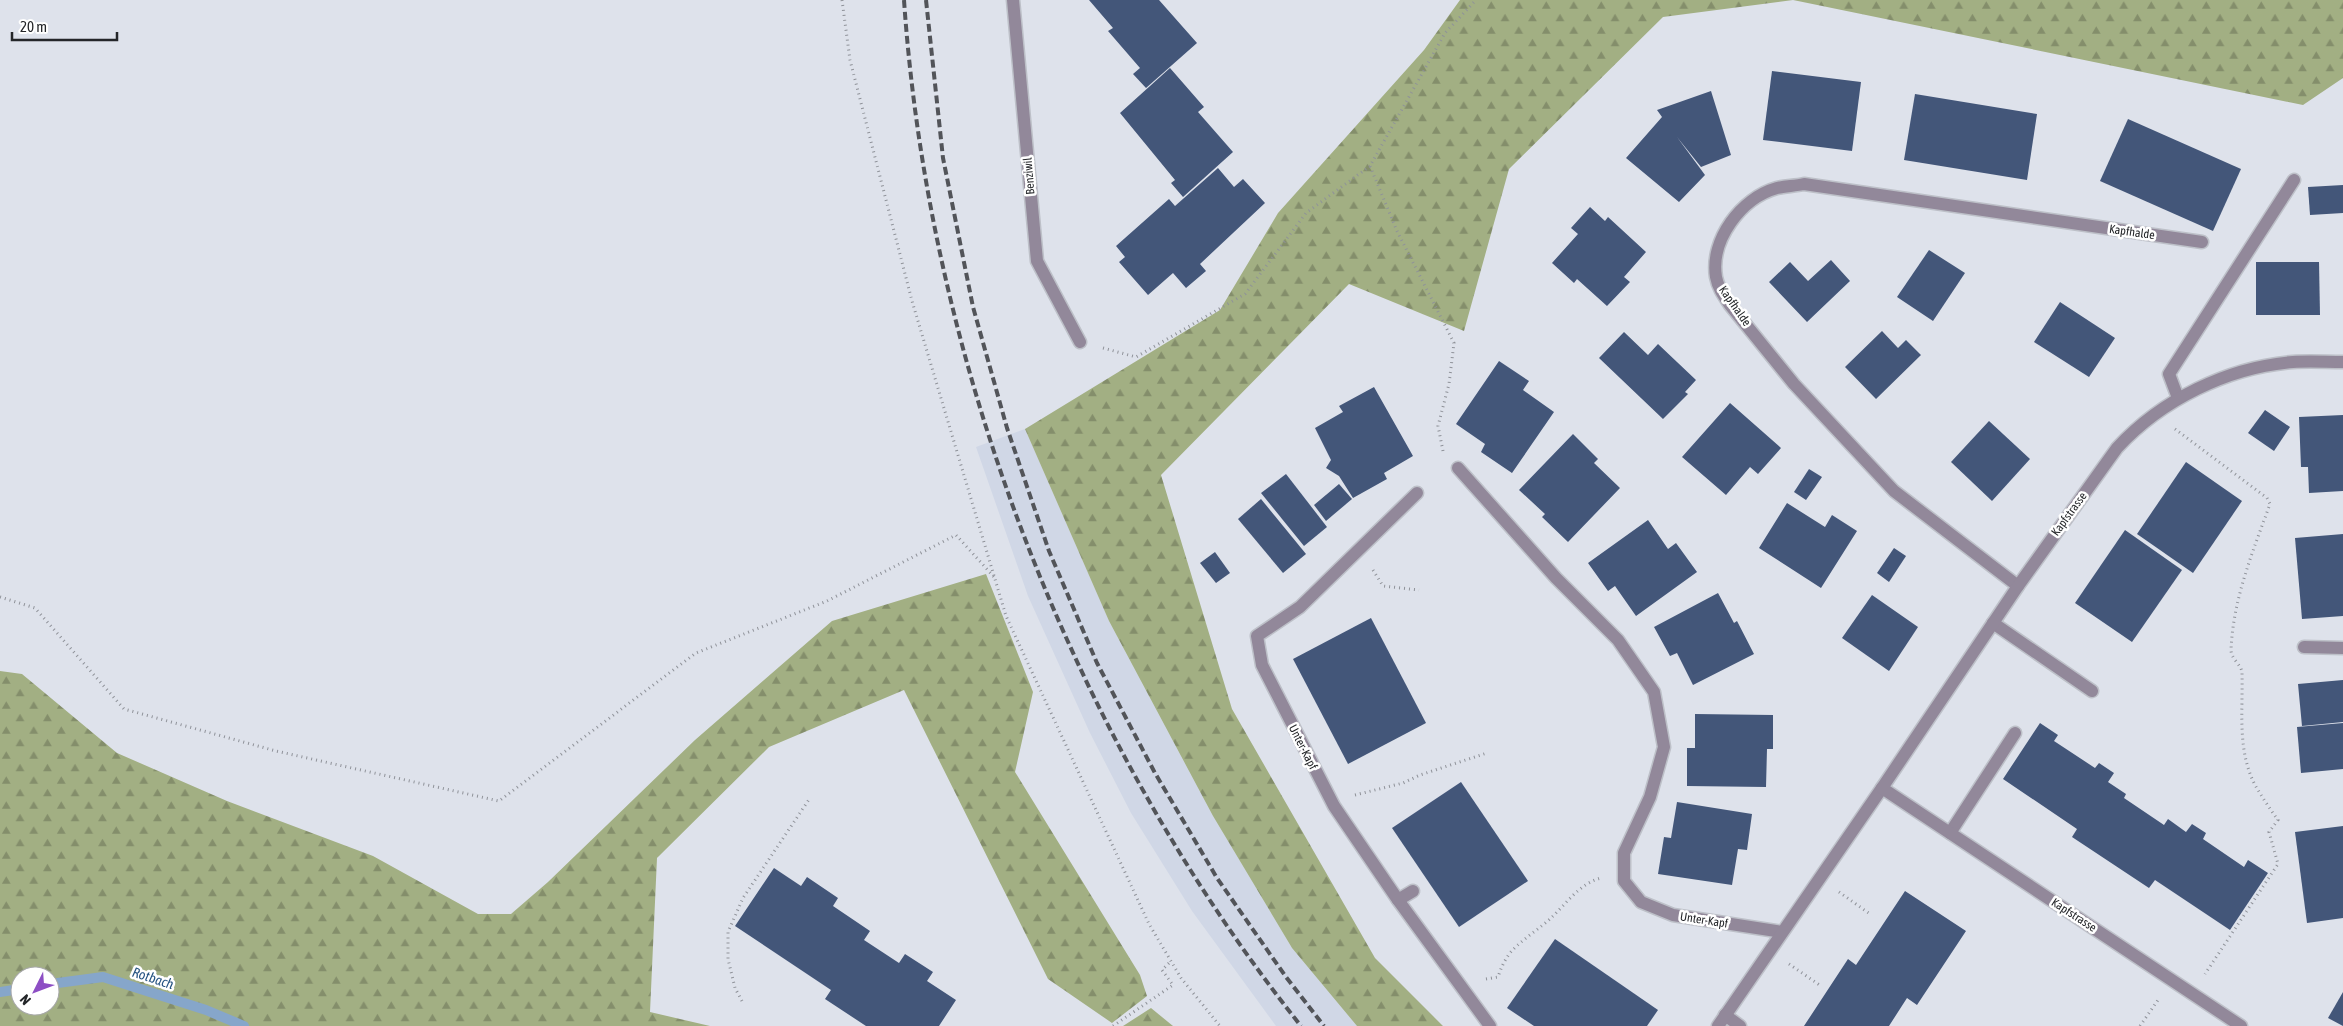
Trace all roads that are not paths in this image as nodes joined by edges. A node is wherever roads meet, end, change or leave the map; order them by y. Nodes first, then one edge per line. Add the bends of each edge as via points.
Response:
1 (1013, 0) edge
2 (2294, 180) dead end
3 (2202, 242) dead end
4 (1080, 342) road end
5 (2343, 362) edge
6 (2178, 398) junction
7 (1458, 468) road end
8 (1417, 493) dead end
9 (2018, 586) junction
10 (1993, 623) junction
11 (2304, 647) dead end
12 (2343, 648) edge
13 (2092, 691) dead end
14 (2016, 733) dead end
15 (1882, 788) junction
16 (1950, 833) junction
17 (1413, 891) dead end
18 (1398, 900) junction
19 (1782, 932) junction
20 (1722, 1021) edge
21 (1490, 1026) edge
22 (1740, 1026) edge
23 (2241, 1026) edge

1 - 4 street, Benziwil via 1037,261
2 - 6 street via 2169,374
3 - 9 street, Kapfhalde via 1804,184 1776,189 1754,200 1727,227 1719,246 1716,277 1721,291 1794,384 1894,491
5 - 6 street, Kapfstrasse via 2292,362 2267,366 2212,382
6 - 9 street, Kapfstrasse via 2117,448
7 - 19 street, Unter-Kapf via 1556,578 1618,640 1654,692 1664,747 1650,797 1624,853 1624,881 1641,902 1673,915
8 - 18 street, Unter-Kapf via 1300,607 1257,636 1262,665 1331,801
9 - 10 street, Kapfstrasse
10 - 13 street
10 - 15 street, Kapfstrasse
11 - 12 street
14 - 16 street
15 - 16 street, Kapfstrasse
15 - 19 street, Kapfstrasse
16 - 23 street, Kapfstrasse
17 - 18 street
18 - 21 street, Unter-Kapf
19 - 20 street, Kapfstrasse
20 - 22 street

